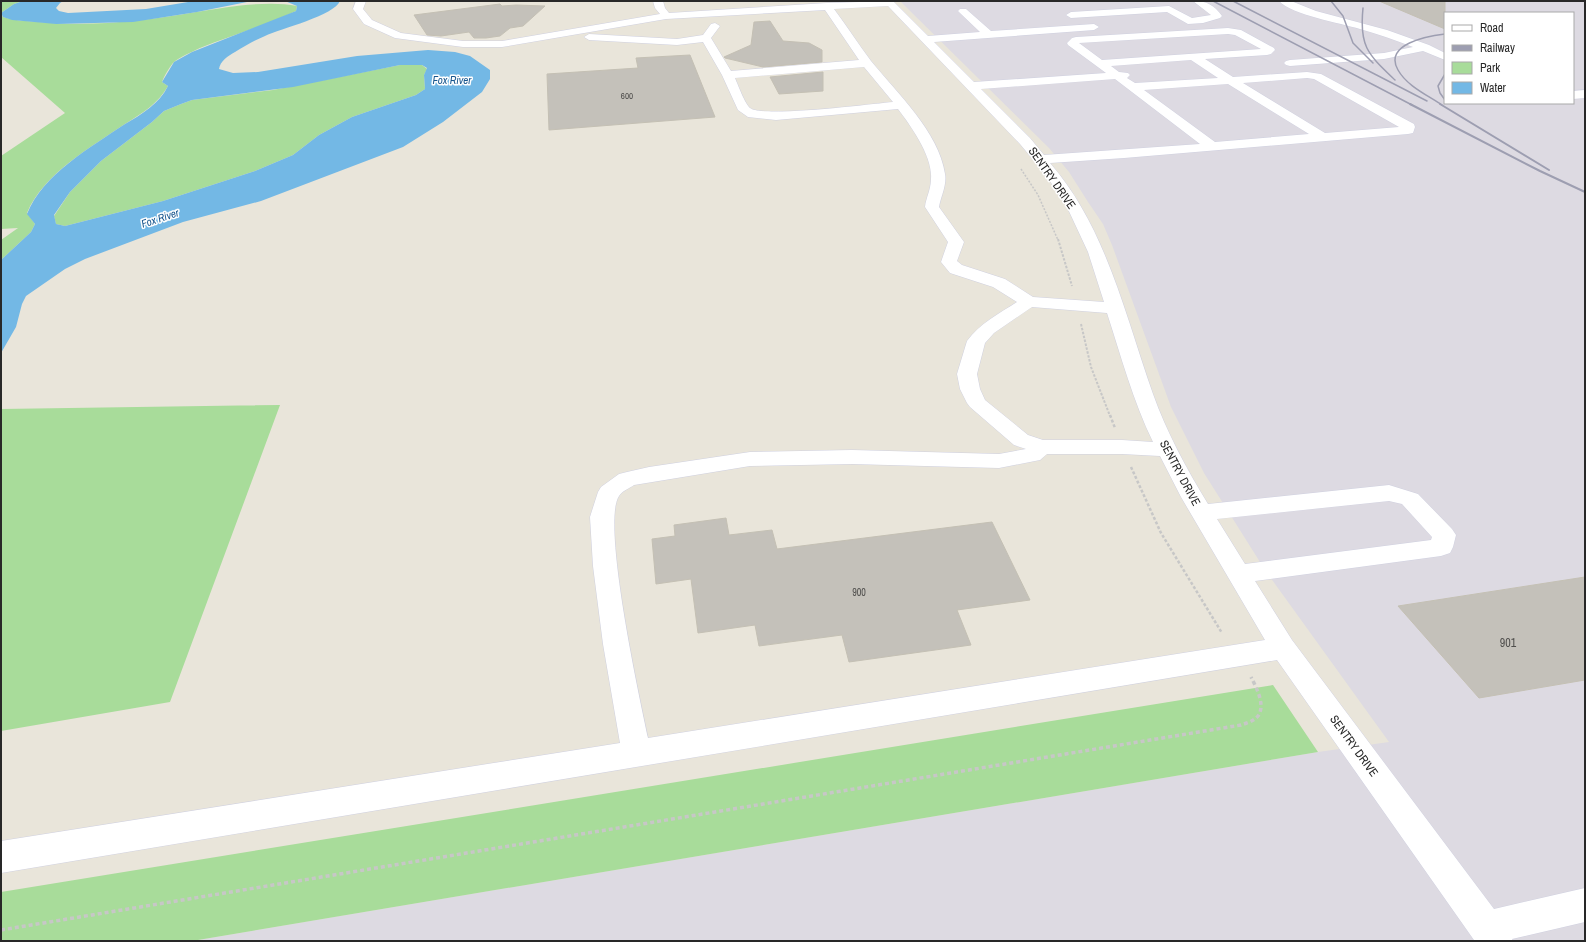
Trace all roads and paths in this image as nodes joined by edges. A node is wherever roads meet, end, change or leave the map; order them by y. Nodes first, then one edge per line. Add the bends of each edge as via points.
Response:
1 (361, 1) edge
2 (658, 1) edge
3 (1116, 1) edge
4 (1198, 1) edge
5 (1284, 1) edge
6 (889, 2) edge
7 (827, 6) junction
8 (963, 11) dead end
9 (1134, 11) junction
10 (726, 12) junction
11 (666, 16) junction
12 (1191, 21) junction
13 (1170, 22) dead end
14 (1103, 27) dead end
15 (1087, 28) junction
16 (569, 31) junction
17 (988, 34) junction
18 (1157, 36) junction
19 (706, 38) junction
20 (925, 39) junction
21 (1425, 47) junction
22 (1444, 56) edge
23 (1193, 57) junction
24 (868, 64) junction
25 (1100, 64) junction
26 (1281, 64) dead end
27 (1235, 67) dead end
28 (1212, 69) junction
29 (1196, 70) dead end
30 (728, 74) junction
31 (1118, 76) junction
32 (1231, 80) junction
33 (1133, 81) junction
34 (972, 86) junction
35 (1585, 94) edge
36 (1574, 95) edge
37 (902, 105) junction
38 (1322, 137) junction
39 (1212, 146) junction
40 (1040, 159) junction
41 (1019, 167) dead end
42 (1029, 302) junction
43 (1076, 304) junction
44 (1114, 308) junction
45 (1042, 447) junction
46 (1122, 447) junction
47 (1168, 450) junction
48 (1202, 513) junction
49 (1238, 574) junction
50 (1283, 648) junction
51 (1236, 655) junction
52 (636, 752) junction
53 (1, 857) edge
54 (1585, 905) edge
55 (1, 930) edge
56 (1491, 935) edge

1 - 16 street via 358,9 368,22 399,36 463,44 502,44
2 - 11 street
3 - 9 street
4 - 12 street via 1217,16
5 - 21 street via 1327,19 1362,26
6 - 7 street
6 - 20 street, SENTRY DRIVE
7 - 10 street
7 - 24 street
8 - 17 street
9 - 12 street via 1168,9
9 - 15 street via 1068,16
10 - 11 street
10 - 19 street
11 - 16 street
12 - 13 street
14 - 15 street
15 - 17 street
16 - 19 street via 586,37 677,42
17 - 20 street
18 - 23 street
18 - 23 street via 1237,32 1270,50
18 - 25 street via 1076,40 1072,43
19 - 30 street
20 - 34 street, SENTRY DRIVE
21 - 22 street
21 - 26 street via 1384,56
23 - 25 street
23 - 28 street
24 - 30 street
24 - 37 street
25 - 31 street
27 - 28 street
28 - 29 street
28 - 32 street
30 - 37 street via 744,110 752,114 776,116
31 - 33 street
31 - 34 street
32 - 33 street
32 - 38 street
32 - 38 street via 1317,76 1409,127 1408,130
33 - 39 street
34 - 40 street, SENTRY DRIVE
35 - 36 street
37 - 42 street via 930,150 938,173 938,188 932,200 932,207 956,242 950,262 956,269 999,283
38 - 39 street
39 - 40 street
40 - 44 street, SENTRY DRIVE via 1074,207 1090,239
41 - 43 path via 1047,214 1066,263
42 - 43 street
42 - 45 street via 988,329 976,341 966,374 970,389 978,403 1020,440
43 - 44 street
43 - 46 path via 1091,367
44 - 47 street, SENTRY DRIVE via 1153,421
45 - 46 street
45 - 52 street via 1032,455 999,461 852,457 750,459 648,474 627,479 609,492 602,517 605,566
46 - 47 street
46 - 51 path via 1161,533
47 - 48 street, SENTRY DRIVE
48 - 49 street, SENTRY DRIVE
48 - 49 street via 1389,493 1410,499 1444,534 1441,547
49 - 50 street, SENTRY DRIVE
50 - 51 street
50 - 56 street, SENTRY DRIVE
51 - 52 street
51 - 55 path via 1260,695 1258,714 1254,720 1241,725
52 - 53 street
54 - 56 street

